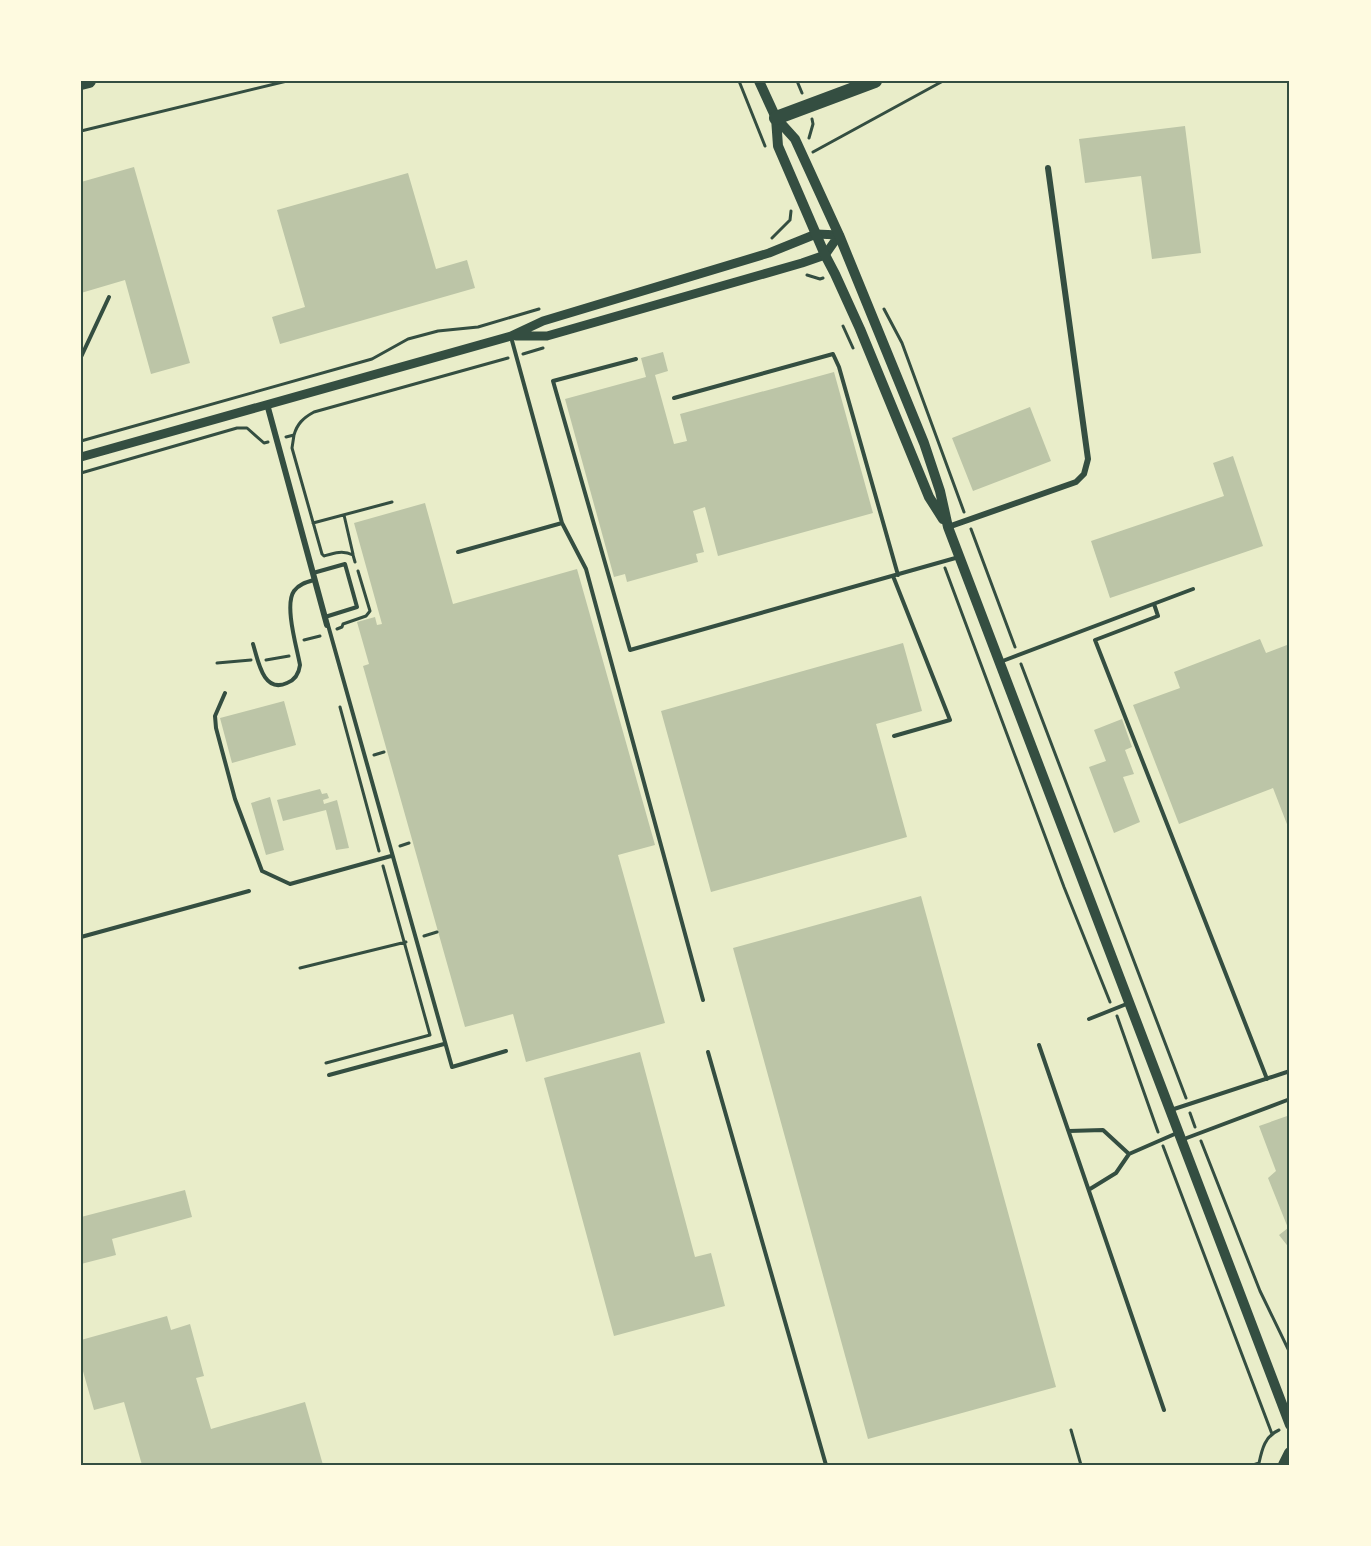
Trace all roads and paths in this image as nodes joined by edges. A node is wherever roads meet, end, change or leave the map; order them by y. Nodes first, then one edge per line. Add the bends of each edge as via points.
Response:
1 (89, 81) edge
2 (287, 81) edge
3 (759, 81) edge
4 (875, 81) edge
5 (943, 81) edge
6 (81, 83) edge
7 (807, 107) junction
8 (776, 118) junction
9 (820, 118) dead end
10 (813, 124) junction
11 (81, 131) edge
12 (1048, 168) dead end
13 (786, 225) dead end
14 (816, 234) junction
15 (839, 235) junction
16 (764, 242) dead end
17 (825, 255) junction
18 (807, 274) dead end
19 (800, 276) dead end
20 (109, 297) dead end
21 (882, 303) dead end
22 (548, 306) dead end
23 (511, 336) junction
24 (550, 346) dead end
25 (517, 356) junction
26 (81, 357) edge
27 (636, 359) dead end
28 (674, 398) dead end
29 (267, 404) junction
30 (277, 440) junction
31 (81, 441) edge
32 (81, 457) edge
33 (81, 473) edge
34 (392, 502) dead end
35 (344, 515) junction
36 (968, 520) junction
37 (562, 523) junction
38 (314, 524) dead end
39 (948, 527) junction
40 (458, 552) dead end
41 (353, 555) dead end
42 (960, 557) junction
43 (943, 562) junction
44 (898, 575) junction
45 (314, 576) junction
46 (893, 576) junction
47 (1193, 589) dead end
48 (1154, 604) junction
49 (325, 617) junction
50 (327, 625) joint
51 (320, 636) dead end
52 (305, 639) dead end
53 (252, 644) dead end
54 (1018, 655) junction
55 (1000, 662) junction
56 (225, 693) dead end
57 (339, 705) dead end
58 (894, 736) dead end
59 (391, 856) junction
60 (381, 859) junction
61 (249, 891) dead end
62 (81, 937) edge
63 (404, 942) junction
64 (300, 968) dead end
65 (703, 1000) dead end
66 (1130, 1003) junction
67 (1114, 1009) junction
68 (1089, 1019) dead end
69 (444, 1044) junction
70 (1039, 1045) dead end
71 (506, 1052) dead end
72 (708, 1052) dead end
73 (326, 1063) dead end
74 (1290, 1071) edge
75 (329, 1075) dead end
76 (1267, 1080) junction
77 (1290, 1099) edge
78 (1187, 1105) junction
79 (1170, 1110) junction
80 (1069, 1131) junction
81 (1198, 1134) junction
82 (1180, 1136) junction
83 (1161, 1139) junction
84 (1130, 1154) junction
85 (1090, 1189) junction
86 (1290, 1353) edge
87 (1164, 1410) dead end
88 (1290, 1425) edge
89 (1071, 1430) dead end
90 (1290, 1453) edge
91 (1259, 1464) edge
92 (826, 1465) edge
93 (1081, 1465) edge
94 (1253, 1465) edge
95 (1284, 1465) edge

1 - 6 highway
2 - 11 path
3 - 8 main road
4 - 7 highway
5 - 10 path via 812,152 809,136
7 - 8 highway
7 - 10 path
8 - 14 main road via 778,146
8 - 15 main road via 795,139
9 - 10 path
12 - 36 street via 1088,459 1084,474 1076,482
13 - 16 path
14 - 15 street
14 - 17 main road
14 - 23 street via 769,253 543,321
15 - 17 street
15 - 39 main road via 924,443
17 - 23 street via 548,336
17 - 39 main road via 929,496
18 - 19 path
20 - 26 lane
21 - 36 path via 902,343
22 - 31 path via 478,327 408,339 372,359
23 - 25 lane
23 - 29 street
24 - 25 path
25 - 30 path via 314,412 304,417 294,435
25 - 37 lane
27 - 46 lane via 554,381 630,650
28 - 44 lane via 832,354
29 - 30 street
29 - 32 street
30 - 33 path via 264,442 247,428 237,428
30 - 45 street
34 - 35 path
35 - 38 path
35 - 41 path
36 - 39 street
36 - 54 path
37 - 40 lane
37 - 65 lane via 586,569
39 - 42 main road
42 - 43 lane
42 - 55 main road
43 - 44 lane
43 - 67 path via 1064,887
44 - 46 lane
45 - 49 street
45 - 49 lane via 345,564 357,607
45 - 53 lane via 292,593 290,604 300,665 291,682 268,683
46 - 58 lane via 950,720
47 - 48 lane
48 - 54 lane
48 - 76 lane via 1158,616 1095,640
49 - 50 street
50 - 59 lane
51 - 52 path
54 - 55 lane
54 - 78 path
55 - 66 main road
56 - 60 lane via 215,716 216,728 235,799 262,871 290,884
57 - 60 path
59 - 60 lane
59 - 69 lane
60 - 63 path
61 - 62 lane
63 - 64 path
63 - 73 path via 430,1035
66 - 67 lane
66 - 79 main road
67 - 68 lane
67 - 83 path
69 - 71 lane via 452,1067
69 - 75 lane
70 - 80 lane
72 - 92 lane
74 - 76 lane
76 - 78 lane
77 - 81 lane
78 - 79 lane
78 - 81 path
79 - 82 main road
80 - 84 lane via 1103,1130
80 - 85 lane
81 - 82 lane
81 - 86 path via 1260,1291
82 - 83 lane
82 - 88 main road
83 - 84 lane
83 - 91 path via 1272,1434 1263,1447
84 - 85 lane via 1116,1173
85 - 87 lane
89 - 93 path
90 - 95 main road
91 - 94 path

